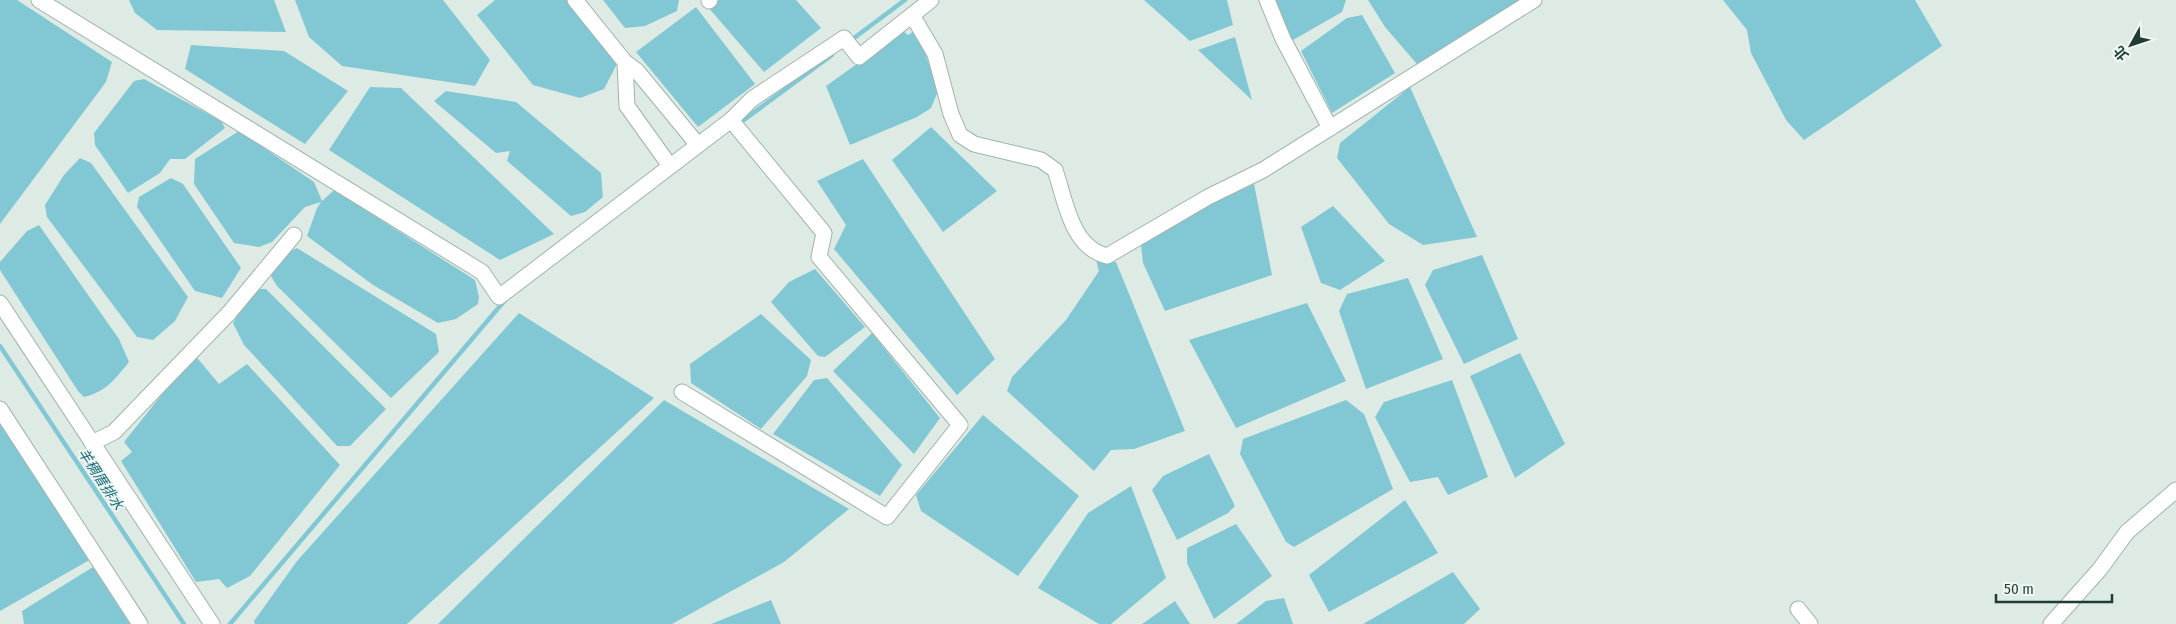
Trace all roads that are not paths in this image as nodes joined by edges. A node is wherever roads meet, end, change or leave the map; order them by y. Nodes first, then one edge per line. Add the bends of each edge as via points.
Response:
1 (39, 0) edge
2 (575, 0) edge
3 (931, 0) edge
4 (1267, 0) edge
5 (1534, 0) edge
6 (912, 15) junction
7 (625, 62) junction
8 (732, 120) junction
9 (1330, 128) junction
10 (698, 145) junction
11 (670, 166) junction
12 (294, 235) dead end
13 (0, 304) edge
14 (682, 392) dead end
15 (0, 409) edge
16 (92, 443) junction
17 (2176, 490) edge
18 (1798, 609) dead end
19 (140, 624) edge
20 (212, 624) edge
21 (1810, 624) edge
22 (2051, 624) edge

1 - 11 lane via 482,272 499,297
2 - 7 lane
3 - 6 lane
4 - 9 lane via 1283,39
5 - 9 lane
6 - 8 lane via 859,57 848,43 752,99
6 - 9 lane via 935,54 960,135 974,144 1050,164 1078,235 1088,248 1099,254 1107,256 1118,252 1128,243 1263,170
7 - 10 lane via 637,71
7 - 11 lane via 627,106
8 - 10 lane
8 - 14 lane via 824,233 819,258 960,425 887,517
10 - 11 lane
12 - 16 lane via 229,313 114,432
13 - 16 lane
15 - 19 lane
16 - 20 lane
17 - 22 lane via 2127,532
18 - 21 lane

